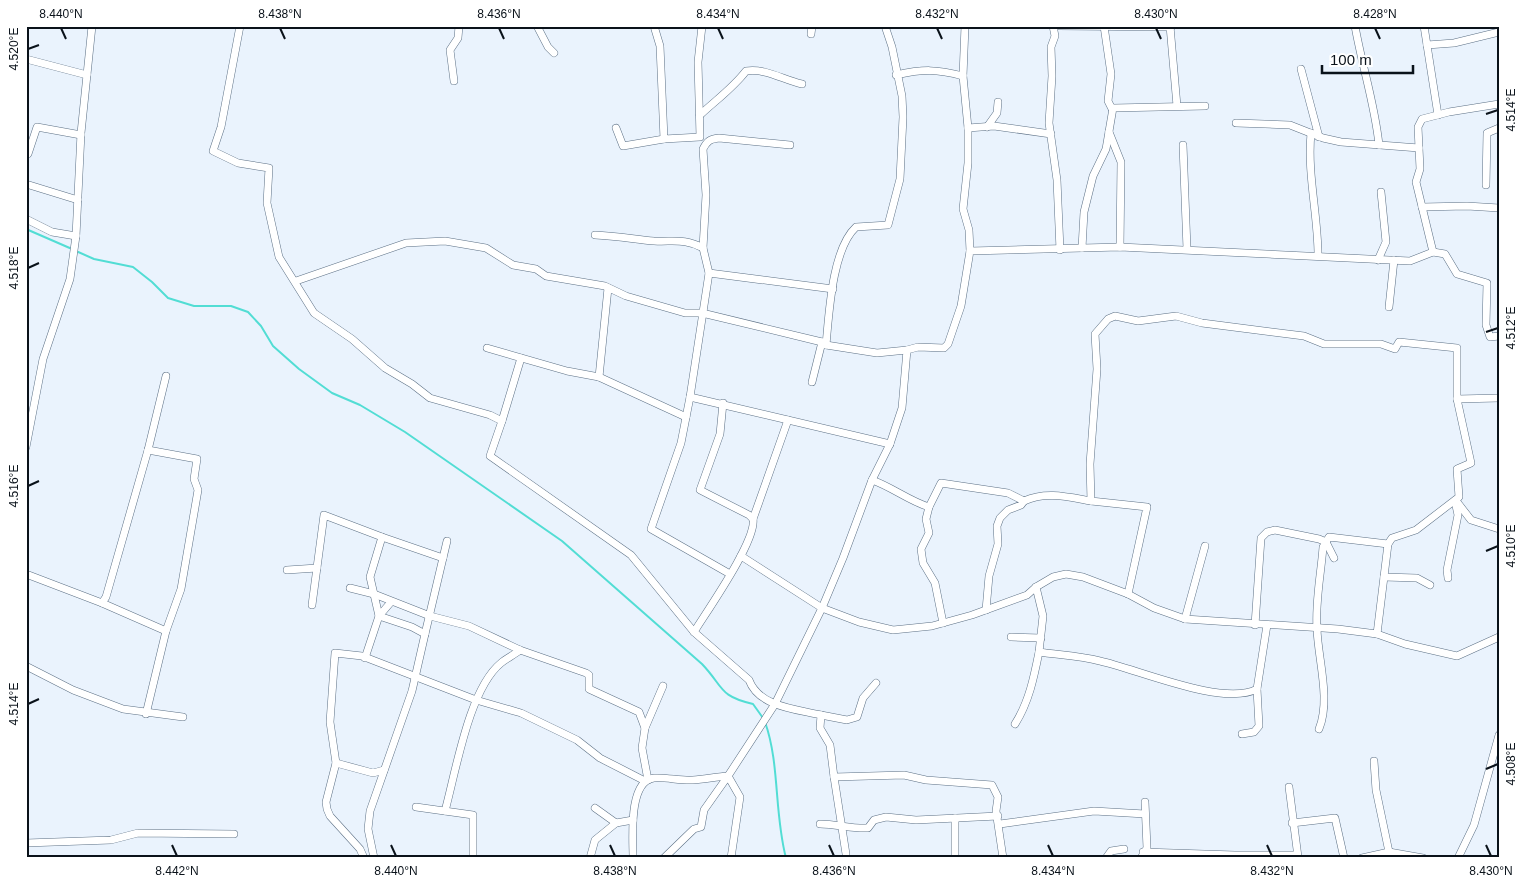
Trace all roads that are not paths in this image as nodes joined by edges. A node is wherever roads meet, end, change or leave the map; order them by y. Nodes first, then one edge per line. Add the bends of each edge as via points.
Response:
1 (92, 26) edge
2 (240, 26) edge
3 (459, 26) edge
4 (537, 26) edge
5 (654, 26) edge
6 (702, 26) edge
7 (885, 26) edge
8 (965, 26) edge
9 (1053, 26) edge
10 (1059, 26) edge
11 (1104, 26) edge
12 (1356, 26) edge
13 (1424, 26) edge
14 (1171, 27) edge
15 (1499, 32) edge
16 (1427, 45) junction
17 (554, 54) dead end
18 (26, 60) edge
19 (1301, 69) dead end
20 (87, 75) junction
21 (896, 75) junction
22 (963, 76) junction
23 (454, 82) dead end
24 (802, 84) dead end
25 (998, 102) dead end
26 (1499, 104) edge
27 (1177, 106) junction
28 (1205, 106) dead end
29 (1112, 109) junction
30 (1438, 114) junction
31 (700, 115) junction
32 (1236, 123) dead end
33 (987, 127) junction
34 (616, 128) dead end
35 (968, 128) junction
36 (1499, 128) edge
37 (1108, 132) junction
38 (1051, 134) junction
39 (1311, 134) junction
40 (81, 136) junction
41 (1319, 137) junction
42 (664, 139) junction
43 (703, 140) junction
44 (790, 145) dead end
45 (1183, 145) dead end
46 (1379, 145) junction
47 (1419, 148) junction
48 (28, 154) dead end
49 (26, 184) edge
50 (1486, 185) dead end
51 (1381, 192) dead end
52 (78, 200) junction
53 (1422, 207) junction
54 (1499, 208) edge
55 (26, 219) edge
56 (595, 235) dead end
57 (76, 236) junction
58 (1120, 247) junction
59 (703, 248) junction
60 (1082, 248) junction
61 (1187, 249) junction
62 (1060, 250) junction
63 (970, 251) junction
64 (1433, 252) junction
65 (1318, 255) junction
66 (1378, 260) junction
67 (1394, 260) junction
68 (709, 274) junction
69 (296, 281) junction
70 (608, 288) junction
71 (833, 289) junction
72 (1389, 306) dead end
73 (702, 313) junction
74 (1499, 336) edge
75 (824, 344) junction
76 (487, 348) dead end
77 (907, 350) junction
78 (521, 358) junction
79 (166, 376) dead end
80 (599, 376) junction
81 (812, 382) dead end
82 (690, 397) junction
83 (1499, 398) edge
84 (1458, 400) junction
85 (723, 403) junction
86 (686, 417) junction
87 (788, 420) junction
88 (502, 421) junction
89 (890, 444) junction
90 (26, 447) edge
91 (148, 450) junction
92 (872, 480) junction
93 (1024, 501) junction
94 (1090, 501) junction
95 (1456, 501) junction
96 (929, 507) junction
97 (753, 519) junction
98 (1499, 528) edge
99 (382, 537) junction
100 (446, 541) dead end
101 (1326, 542) junction
102 (1388, 544) junction
103 (1205, 546) dead end
104 (741, 556) junction
105 (443, 558) junction
106 (1334, 558) dead end
107 (316, 568) junction
108 (288, 570) dead end
109 (26, 574) edge
110 (730, 574) junction
111 (1384, 577) junction
112 (1448, 578) dead end
113 (1430, 585) dead end
114 (1036, 587) junction
115 (350, 588) dead end
116 (374, 594) junction
117 (1128, 594) junction
118 (391, 602) junction
119 (102, 603) junction
120 (312, 606) dead end
121 (822, 608) junction
122 (986, 610) junction
123 (379, 616) junction
124 (430, 616) junction
125 (1185, 618) junction
126 (944, 623) junction
127 (1255, 625) junction
128 (1267, 625) junction
129 (1317, 628) junction
130 (166, 631) junction
131 (694, 632) junction
132 (425, 634) junction
133 (1377, 634) junction
134 (1011, 637) dead end
135 (1499, 637) edge
136 (1041, 638) junction
137 (520, 650) junction
138 (1039, 652) junction
139 (365, 658) junction
140 (26, 666) edge
141 (416, 677) junction
142 (876, 683) dead end
143 (663, 686) dead end
144 (1257, 689) junction
145 (476, 700) junction
146 (775, 704) junction
147 (146, 714) junction
148 (821, 715) junction
149 (183, 717) dead end
150 (1016, 724) dead end
151 (645, 728) junction
152 (1320, 729) dead end
153 (1242, 734) dead end
154 (1499, 735) edge
155 (1374, 761) dead end
156 (336, 763) junction
157 (384, 770) junction
158 (373, 772) junction
159 (728, 776) junction
160 (834, 777) junction
161 (646, 780) junction
162 (380, 781) junction
163 (1289, 787) dead end
164 (1144, 802) dead end
165 (416, 807) dead end
166 (595, 808) dead end
167 (444, 811) junction
168 (1145, 814) junction
169 (955, 818) junction
170 (633, 820) junction
171 (999, 820) junction
172 (616, 823) junction
173 (1292, 823) junction
174 (820, 824) dead end
175 (842, 825) junction
176 (234, 834) dead end
177 (26, 843) edge
178 (1124, 849) dead end
179 (1389, 852) junction
180 (846, 854) dead end
181 (1142, 855) edge
182 (1213, 855) edge
183 (1298, 856) edge
184 (364, 858) edge
185 (374, 858) edge
186 (473, 858) edge
187 (590, 858) edge
188 (634, 858) edge
189 (664, 858) edge
190 (731, 858) edge
191 (954, 858) edge
192 (1003, 858) edge
193 (1106, 858) edge
194 (1344, 858) edge
195 (1362, 858) edge
196 (1423, 858) edge
197 (1458, 858) edge

1 - 20 street
2 - 69 street via 221,127 212,151 238,163 269,168 267,203 272,231 279,257 288,275
3 - 23 street via 458,38 450,50
4 - 17 street
5 - 42 street via 660,46
6 - 31 street via 698,62
7 - 21 street
8 - 22 street
9 - 38 street via 1050,47
10 - 11 street
11 - 14 street
11 - 29 street via 1111,74 1108,101
12 - 46 street via 1377,121
13 - 16 street
14 - 27 street
15 - 16 street via 1454,43
16 - 30 street
18 - 20 street
19 - 41 street
20 - 40 street
21 - 22 street via 937,70
21 - 71 street via 903,117 900,179 890,222 884,227 856,227 851,231 840,257
22 - 35 street
24 - 31 street via 760,69 746,71 732,89
25 - 33 street via 997,113
26 - 30 street
27 - 28 street
27 - 29 street via 1115,106
29 - 37 street
30 - 47 street via 1422,120 1418,127
31 - 43 street
32 - 39 street via 1290,125
33 - 35 street
33 - 38 street
34 - 42 street via 623,146
35 - 63 street via 963,209
36 - 50 street via 1487,133
37 - 58 street via 1121,162
37 - 60 street via 1106,149 1093,176 1084,212
38 - 62 street
39 - 41 street
39 - 65 street via 1309,153
40 - 48 street via 37,126
40 - 52 street
41 - 46 street
42 - 43 street
43 - 44 street via 719,138
43 - 59 street via 706,195
45 - 61 street
46 - 47 street
47 - 53 street via 1420,169 1416,182
49 - 52 street
51 - 66 street via 1386,242
52 - 57 street
53 - 54 street
53 - 64 street
55 - 57 street via 52,232
56 - 59 street via 690,241
57 - 90 street via 70,279 43,359
58 - 60 street
58 - 61 street
59 - 68 street
60 - 62 street
61 - 65 street
62 - 63 street
63 - 77 street via 960,306 948,344 944,348
64 - 67 street via 1410,260
64 - 74 street via 1445,254 1457,274 1487,282 1486,325 1490,337
65 - 66 street
66 - 67 street
67 - 72 street
68 - 71 street
68 - 73 street
69 - 70 street via 406,243 445,241 486,248 513,266 536,269 546,276
69 - 88 street via 314,313 352,339 385,368 430,398
70 - 73 street via 685,314
70 - 80 street
71 - 75 street
73 - 75 street
73 - 82 street
75 - 77 street via 877,353
75 - 81 street
76 - 78 street
77 - 89 street via 902,408
78 - 80 street
78 - 88 street
79 - 91 street
80 - 86 street
82 - 85 street
82 - 86 street
83 - 84 street
84 - 94 street via 1457,348 1399,342 1394,349 1381,344 1324,344 1304,336 1202,323 1176,316 1138,321 1115,316 1095,334 1097,370
84 - 95 street via 1471,463 1457,469 1459,492
85 - 87 street
85 - 97 street via 720,434 700,490
86 - 110 street via 681,443 651,529
87 - 89 street
87 - 97 street
88 - 131 street via 490,456 631,556
89 - 92 street
91 - 119 street
91 - 130 street via 198,459 194,479 198,490 194,522 181,589
92 - 96 street
92 - 121 street
93 - 94 street via 1035,496 1053,495
93 - 96 street via 1008,493 941,483
93 - 122 street via 1008,510 997,526 998,544 989,576
94 - 117 street via 1147,507
95 - 98 street via 1471,520
95 - 102 street via 1416,530 1392,538
95 - 112 street via 1458,515
96 - 126 street via 926,519 929,533 921,549 922,563 935,583
97 - 104 street via 754,526
99 - 105 street
99 - 107 street via 324,515
99 - 116 street via 370,576
100 - 105 street
101 - 102 street via 1329,537
101 - 106 street
101 - 127 street via 1275,530 1261,538
101 - 129 street
102 - 111 street
103 - 125 street
104 - 110 street
104 - 121 street
105 - 124 street
107 - 108 street
107 - 120 street
109 - 119 street
110 - 131 street
111 - 113 street via 1417,578
111 - 133 street
114 - 117 street via 1066,574 1084,577
114 - 122 street via 1027,595
114 - 136 street via 1043,616
115 - 116 street
116 - 118 street
116 - 123 street
117 - 125 street via 1154,608
118 - 123 street
118 - 124 street
119 - 130 street
121 - 126 street via 893,630
121 - 146 street
122 - 126 street
123 - 132 street
123 - 139 street
124 - 132 street
124 - 137 street via 470,626
125 - 127 street
127 - 128 street
128 - 129 street
128 - 144 street
129 - 133 street
129 - 152 street via 1323,690
130 - 147 street
131 - 146 street via 749,680 753,689
132 - 141 street
133 - 135 street via 1457,656
134 - 136 street
136 - 138 street
137 - 145 street via 501,662
137 - 151 street via 586,673 589,675 589,689 638,712
138 - 144 street via 1100,661 1179,686 1213,692 1250,693
138 - 150 street via 1033,682
139 - 141 street
139 - 156 street via 335,653 330,722
140 - 147 street via 73,690
141 - 145 street
141 - 157 street
142 - 148 street via 862,698 857,717 847,720
143 - 151 street
144 - 153 street via 1259,726 1254,732
145 - 161 street via 521,713 577,740 600,758
145 - 167 street
146 - 148 street
146 - 159 street
147 - 149 street
148 - 160 street via 820,728 830,746
151 - 161 street via 642,748
154 - 197 street via 1474,825
155 - 179 street via 1376,790
156 - 158 street
156 - 184 street via 327,809
157 - 158 street
157 - 162 street
158 - 162 street
159 - 161 street
159 - 189 street via 704,810 701,827 694,828
159 - 190 street via 740,797
160 - 171 street via 904,775 952,783 988,783 995,788 998,797
160 - 175 street
161 - 170 street via 639,788
162 - 185 street via 368,829
163 - 173 street
164 - 168 street
165 - 167 street
166 - 172 street
167 - 186 street via 473,815
168 - 171 street via 1094,811
168 - 181 street via 1147,848
169 - 171 street
169 - 175 street via 916,820 886,817 874,820 868,828 852,829
169 - 191 street
170 - 172 street
170 - 188 street
171 - 192 street
172 - 187 street via 595,840
173 - 183 street
173 - 194 street via 1335,818
174 - 175 street
175 - 180 street
176 - 177 street via 138,833 111,840
178 - 193 street via 1111,851
179 - 195 street
179 - 196 street
181 - 182 street
182 - 183 street

